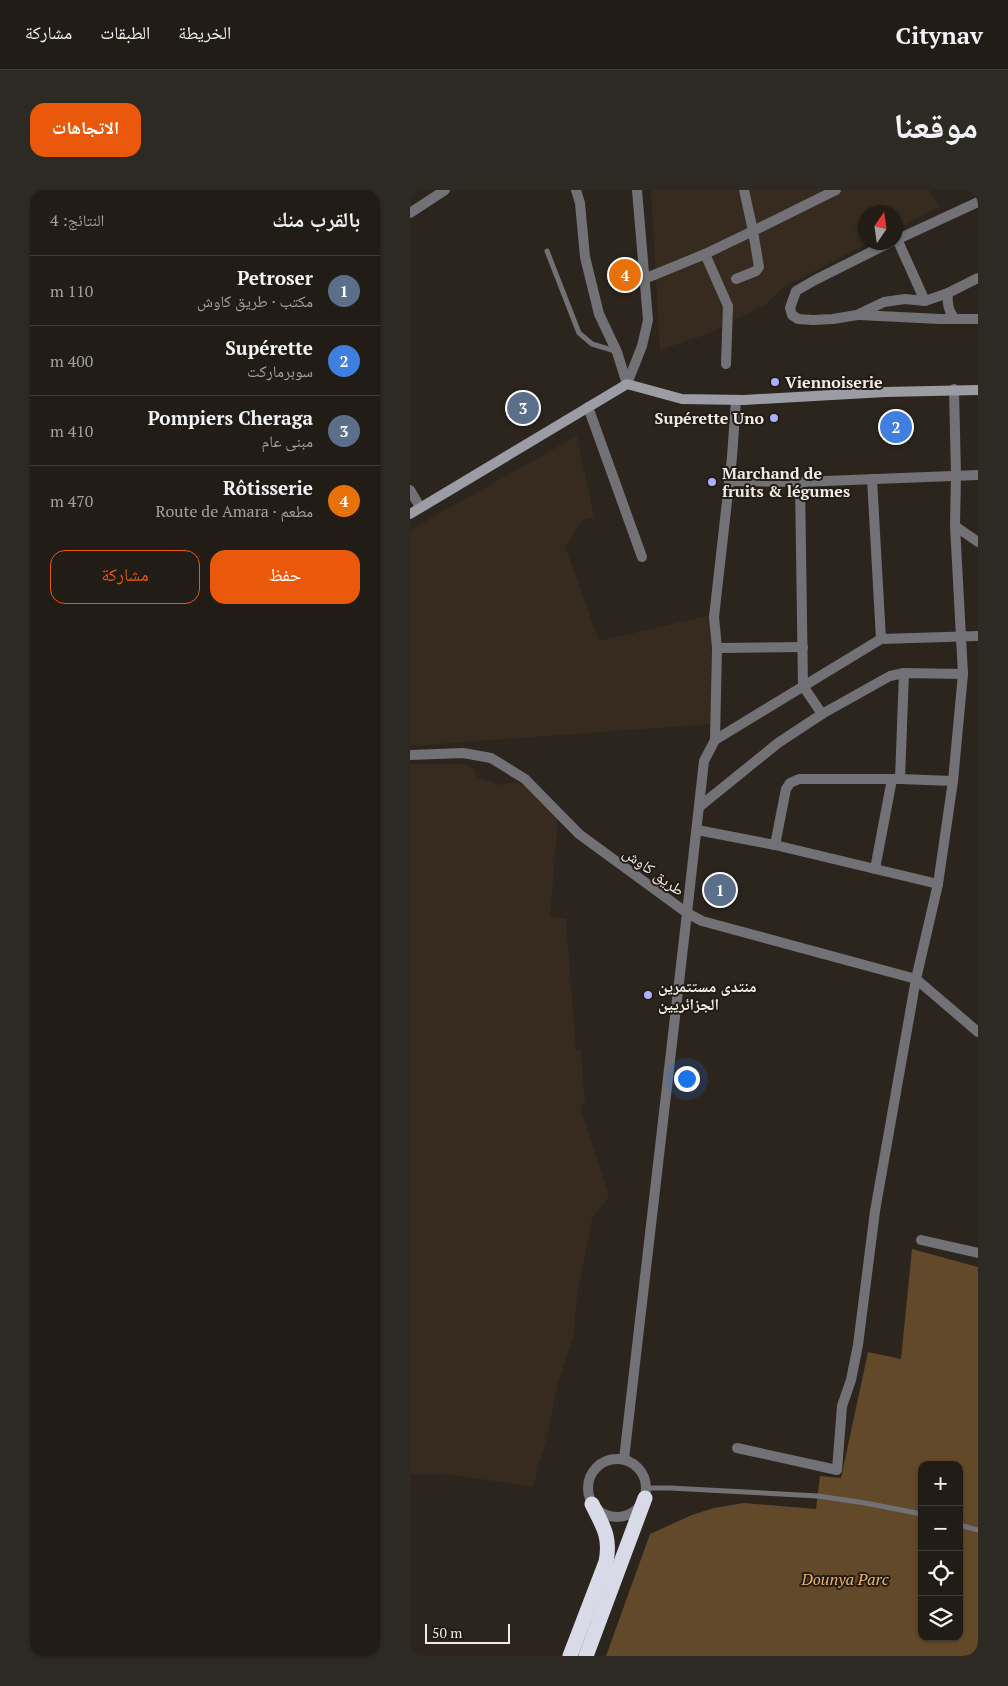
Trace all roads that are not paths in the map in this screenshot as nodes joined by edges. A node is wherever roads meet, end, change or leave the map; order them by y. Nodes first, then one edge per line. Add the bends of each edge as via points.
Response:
1 (445, 190) edge
2 (576, 190) edge
3 (637, 190) edge
4 (744, 190) edge
5 (836, 190) edge
6 (978, 202) edge
7 (410, 213) edge
8 (753, 231) junction
9 (903, 237) edge
10 (876, 250) edge
11 (899, 250) edge
12 (547, 251) dead end
13 (705, 254) junction
14 (978, 278) edge
15 (644, 279) junction
16 (736, 279) dead end
17 (948, 293) junction
18 (925, 301) junction
19 (857, 315) junction
20 (954, 318) junction
21 (978, 319) edge
22 (617, 352) junction
23 (726, 364) dead end
24 (627, 384) junction
25 (954, 390) junction
26 (978, 390) edge
27 (736, 400) junction
28 (588, 408) junction
29 (956, 475) junction
30 (978, 475) edge
31 (872, 479) junction
32 (729, 482) junction
33 (800, 482) junction
34 (410, 490) edge
35 (420, 507) junction
36 (410, 514) edge
37 (955, 526) junction
38 (978, 542) edge
39 (642, 557) dead end
40 (961, 636) junction
41 (978, 636) edge
42 (881, 639) junction
43 (717, 648) junction
44 (803, 648) junction
45 (904, 673) junction
46 (963, 674) junction
47 (803, 686) junction
48 (822, 714) junction
49 (715, 740) junction
50 (410, 756) edge
51 (896, 779) junction
52 (952, 781) junction
53 (699, 807) junction
54 (697, 830) junction
55 (775, 845) junction
56 (875, 869) junction
57 (938, 884) junction
58 (687, 913) junction
59 (916, 979) junction
60 (978, 1032) edge
61 (921, 1240) dead end
62 (978, 1253) edge
63 (737, 1448) dead end
64 (624, 1459) junction
65 (646, 1493) junction
66 (592, 1504) junction
67 (918, 1513) edge
68 (963, 1526) edge
69 (978, 1530) edge
70 (570, 1656) edge
71 (586, 1656) edge

1 - 7 street
2 - 22 street via 585,256 599,314
3 - 15 street
4 - 8 street
5 - 8 street
6 - 9 street
8 - 13 street
8 - 16 street via 759,267
10 - 19 street via 796,291 790,308 798,319
11 - 18 street
12 - 22 lane via 579,333 592,344
13 - 15 street
13 - 23 street via 728,306
14 - 17 street
15 - 24 street via 648,320
17 - 18 street
17 - 20 street via 949,311
18 - 19 street via 884,302
19 - 20 street
20 - 21 street
22 - 24 street
24 - 27 main road via 682,399
24 - 28 main road
25 - 26 main road
25 - 27 main road
25 - 29 street
27 - 32 street
28 - 35 main road
28 - 39 street
29 - 30 street
29 - 31 street
29 - 37 street
31 - 33 street
31 - 42 street
32 - 33 street
32 - 43 street via 714,617
33 - 44 street
34 - 35 street
35 - 36 main road
37 - 38 street
37 - 40 street
40 - 41 street
40 - 42 street
40 - 46 street
42 - 47 street
43 - 44 street
43 - 49 street
44 - 47 street
45 - 46 street
45 - 48 street via 890,676
45 - 51 street
46 - 52 street
47 - 48 street
47 - 49 street
48 - 53 street via 778,743
49 - 53 street via 704,761
50 - 58 street, طريق كاوش via 463,753 491,758 525,779 579,834
51 - 52 street
51 - 55 street via 799,779 790,782
51 - 56 street
52 - 57 street
53 - 54 street
54 - 55 street
54 - 58 street
55 - 56 street
56 - 57 street
57 - 59 street
58 - 59 street, طريق كاوش via 702,921
58 - 64 street
59 - 60 street, طريق كاوش
59 - 63 street via 875,1211 852,1380 842,1406 837,1470
61 - 62 street
64 - 65 street via 640,1470 645,1478
64 - 66 street via 604,1461 590,1475 587,1485
65 - 66 street via 640,1507 618,1517 599,1512
65 - 67 lane via 818,1496
65 - 71 highway
66 - 70 highway via 607,1533 609,1547
68 - 69 lane

